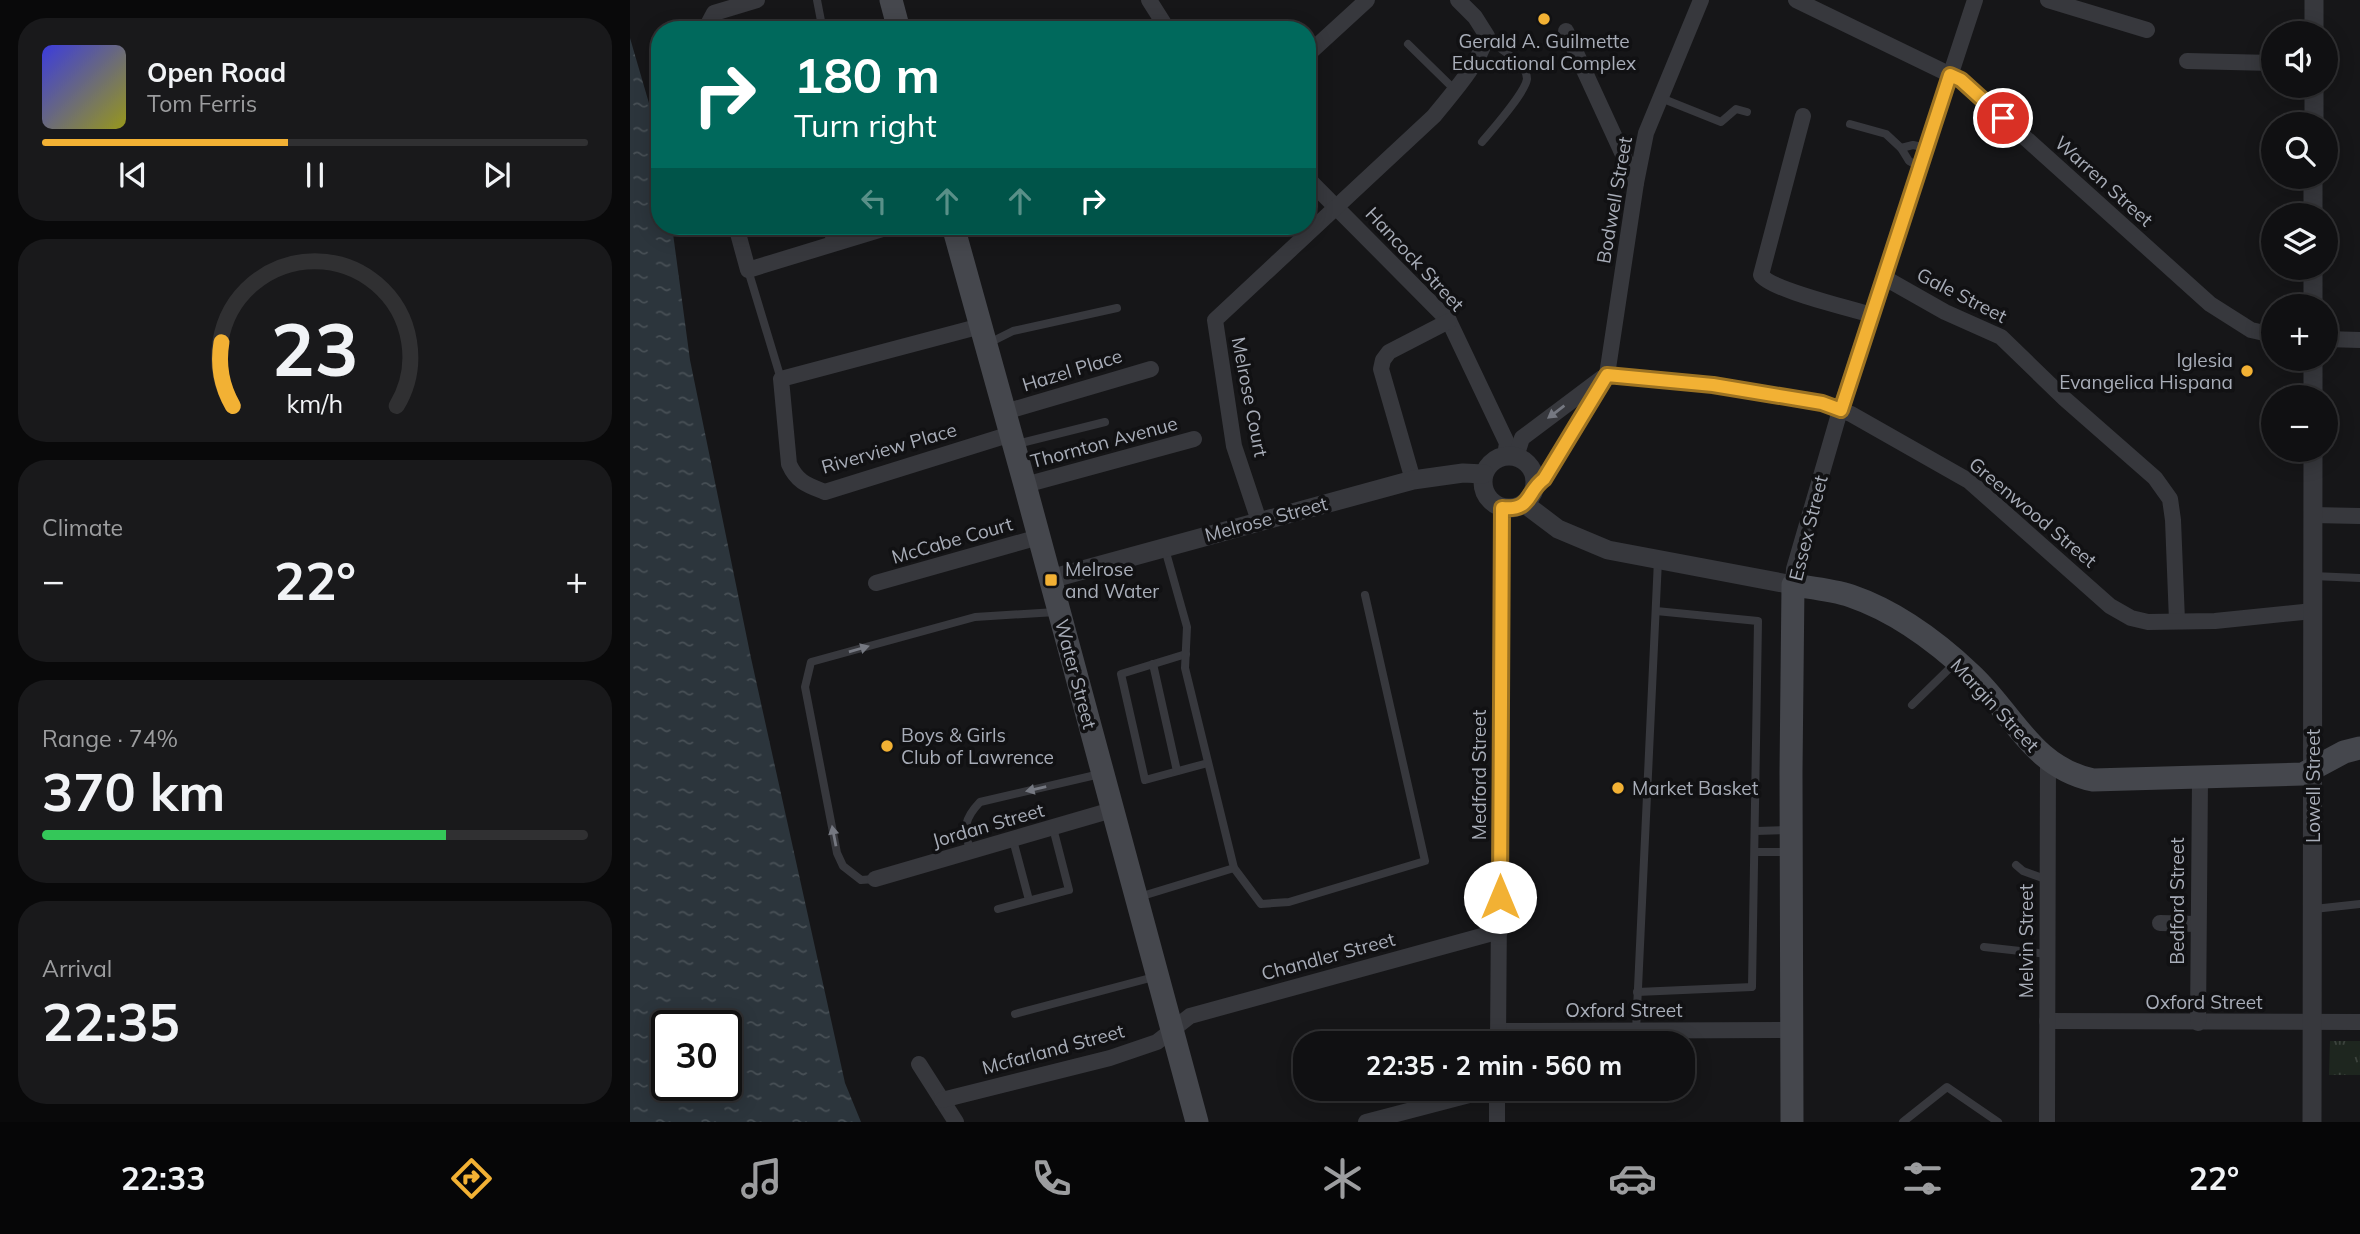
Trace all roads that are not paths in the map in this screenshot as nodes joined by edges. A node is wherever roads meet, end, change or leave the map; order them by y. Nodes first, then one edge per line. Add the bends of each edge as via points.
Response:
1 (757, 0) edge
2 (817, 0) edge
3 (891, 0) edge
4 (1150, 0) edge
5 (1367, 0) edge
6 (1458, 0) edge
7 (1701, 0) edge
8 (1796, 0) edge
9 (1975, 0) edge
10 (2048, 0) edge
11 (2314, 0) edge
12 (2094, 7) edge
13 (710, 21) edge
14 (821, 21) edge
15 (897, 21) edge
16 (1163, 21) edge
17 (2314, 21) edge
18 (2147, 30) dead end
19 (1566, 31) dead end
20 (1487, 36) junction
21 (1408, 44) dead end
22 (1316, 47) edge
23 (2187, 61) dead end
24 (2261, 63) edge
25 (1950, 75) junction
26 (1455, 90) junction
27 (1661, 98) junction
28 (1747, 112) dead end
29 (1803, 116) dead end
30 (1850, 124) dead end
31 (1482, 142) dead end
32 (1901, 148) junction
33 (1927, 148) junction
34 (1920, 167) junction
35 (1636, 183) junction
36 (1316, 187) edge
37 (1336, 207) junction
38 (1316, 226) edge
39 (738, 235) edge
40 (828, 235) edge
41 (862, 235) edge
42 (955, 235) edge
43 (1306, 235) edge
44 (832, 244) junction
45 (748, 270) junction
46 (1885, 278) junction
47 (1117, 308) dead end
48 (1871, 315) junction
49 (1449, 321) junction
50 (2261, 332) edge
51 (983, 335) junction
52 (2338, 339) edge
53 (2360, 340) edge
54 (1151, 369) dead end
55 (1607, 375) junction
56 (781, 379) junction
57 (1841, 410) junction
58 (1105, 422) dead end
59 (1010, 430) junction
60 (1195, 439) dead end
61 (1510, 456) junction
62 (2313, 462) edge
63 (1484, 474) junction
64 (1413, 480) junction
65 (1025, 485) junction
66 (1535, 485) junction
67 (1525, 504) junction
68 (1502, 508) junction
69 (2313, 515) junction
70 (2360, 516) edge
71 (1259, 521) junction
72 (1039, 537) junction
73 (1164, 547) junction
74 (1658, 560) junction
75 (2313, 576) junction
76 (2360, 578) edge
77 (1050, 579) junction
78 (876, 583) dead end
79 (1793, 585) junction
80 (1365, 595) dead end
81 (1656, 611) junction
82 (2313, 611) junction
83 (1059, 612) junction
84 (2177, 621) junction
85 (1186, 654) junction
86 (1956, 662) junction
87 (1153, 664) junction
88 (1912, 705) dead end
89 (2360, 748) edge
90 (2048, 760) junction
91 (1209, 763) junction
92 (2313, 769) junction
93 (1177, 771) junction
94 (1102, 774) junction
95 (2200, 778) junction
96 (1112, 810) junction
97 (1053, 828) junction
98 (1756, 831) junction
99 (1013, 840) junction
100 (1791, 841) junction
101 (970, 852) junction
102 (1755, 852) junction
103 (2015, 865) dead end
104 (1234, 868) junction
105 (875, 879) joint
106 (2048, 880) junction
107 (1136, 898) junction
108 (1030, 900) junction
109 (2360, 904) edge
110 (998, 909) dead end
111 (2313, 909) junction
112 (2160, 923) dead end
113 (2198, 924) junction
114 (1500, 931) junction
115 (1984, 947) dead end
116 (2047, 954) junction
117 (1157, 976) junction
118 (1637, 992) junction
119 (1015, 1014) dead end
120 (2047, 1021) junction
121 (2198, 1023) junction
122 (2313, 1023) junction
123 (2360, 1023) edge
124 (1171, 1030) junction
125 (1791, 1030) junction
126 (1498, 1031) edge
127 (1636, 1031) joint
128 (919, 1064) dead end
129 (942, 1100) junction
130 (1456, 1101) edge
131 (1497, 1101) edge
132 (1405, 1117) edge
133 (956, 1122) edge
134 (1197, 1122) edge
135 (1366, 1122) edge
136 (1497, 1122) edge
137 (1792, 1122) edge
138 (1902, 1122) edge
139 (1998, 1122) edge
140 (2047, 1122) edge
141 (2312, 1122) edge

1 - 13 street via 714,13
2 - 14 lane
3 - 15 main road
4 - 16 street
5 - 22 street
6 - 20 street
7 - 27 street, Bodwell Street
8 - 25 street, Warren Street
9 - 25 street, Essex Street
10 - 12 street
11 - 17 street
12 - 18 street
19 - 35 street
20 - 26 street via 1481,54
20 - 31 lane via 1515,59 1527,79
21 - 26 lane
23 - 24 street
25 - 33 street, Essex Street
25 - 50 street, Warren Street via 2210,303
26 - 37 street via 1434,116
27 - 28 lane via 1721,122 1736,108
27 - 35 street, Bodwell Street via 1646,133
29 - 48 street via 1761,275 1766,282
30 - 32 lane via 1886,134
32 - 33 lane
32 - 34 lane via 1909,161
33 - 34 street, Essex Street
34 - 46 street, Essex Street
35 - 55 street, Bodwell Street
36 - 37 street, Hancock Street
37 - 38 street, Melrose Court
37 - 49 street, Hancock Street
39 - 45 street
40 - 44 lane
41 - 44 street
42 - 51 main road, Water Street
43 - 71 street, Melrose Court via 1215,320 1234,446
44 - 45 street
45 - 56 lane
46 - 48 street, Essex Street
46 - 84 street, Gale Street via 2000,337 2155,478 2170,499
47 - 51 lane
48 - 57 street, Essex Street
49 - 61 street, Hancock Street
49 - 64 street via 1383,360 1381,369
51 - 56 street
51 - 59 main road, Water Street
52 - 53 street
54 - 59 street, Hazel Place
55 - 57 street, Greenwood Street via 1713,385
55 -> 61 street via 1522,438
55 - 66 street, Bodwell Street via 1544,479
56 - 59 street, Riverview Place via 794,477 825,492
57 - 79 street, Essex Street
57 - 84 street, Greenwood Street via 1969,481 2110,606 2148,622
58 - 59 lane
59 - 65 main road, Water Street
60 - 65 street, Thornton Avenue
61 - 63 street via 1494,461
61 - 66 street via 1530,466
62 - 69 street, Lowell Street
63 - 64 street, Melrose Street
63 - 68 street via 1484,491
64 - 71 street, Melrose Street
65 - 72 main road, Water Street
66 - 67 street
67 - 68 street
67 - 74 street, Margin Street via 1558,529 1608,550
68 - 114 street, Medford Street
69 - 70 street
69 - 75 street, Lowell Street
71 - 73 street, Melrose Street
72 - 77 main road, Water Street
72 - 78 street, McCabe Court
73 - 77 street, Melrose Street
73 - 85 lane via 1187,627
74 - 79 street, Margin Street
74 - 81 lane
75 - 76 lane
75 - 82 street, Lowell Street
77 - 83 main road, Water Street
79 - 86 main road, Margin Street via 1849,595 1881,608
79 - 100 main road, Essex Street
80 - 104 lane via 1425,861 1274,904 1261,904
81 - 98 lane via 1758,621
81 - 118 lane
82 - 84 street, Greenwood Street
82 - 92 street, Lowell Street
83 - 94 main road, Water Street
105 -> 83 lane via 861,880 843,866 837,853 805,687 811,662 975,617
85 - 87 lane
85 - 91 lane via 1185,668
86 - 88 lane
86 - 90 main road, Margin Street
87 - 93 lane
87 - 93 lane via 1121,674 1144,779
89 - 92 main road, Margin Street
90 - 95 main road, Margin Street via 2093,780
90 - 106 street, Melvin Street
91 - 93 lane
91 - 104 lane
92 - 95 main road, Margin Street via 2303,774
92 - 111 street, Lowell Street
94 - 96 main road, Water Street
94 -> 101 lane via 980,802 964,826
95 - 113 street, Bedford Street
96 - 97 street, Jordan Street
96 - 107 main road, Water Street
97 - 99 street, Jordan Street
97 - 108 lane via 1069,890
98 - 100 lane
98 - 102 lane
99 - 101 street, Jordan Street
99 - 108 lane
100 - 102 lane
100 - 125 main road, Essex Street
101 - 105 street, Jordan Street
102 - 118 lane via 1752,987
103 - 106 lane
104 - 107 lane
106 - 116 street, Melvin Street
107 - 117 main road, Water Street
108 - 110 lane
109 - 111 lane
111 - 122 street, Lowell Street
112 - 113 street
113 - 121 street, Bedford Street
114 - 124 street, Chandler Street via 1190,1016
114 - 126 street, Medford Street
115 - 116 lane
116 - 120 street, Melvin Street
117 - 119 lane
117 - 124 main road, Water Street
118 - 127 lane
120 - 121 street, Oxford Street
120 - 140 street, Melvin Street
121 - 122 street, Oxford Street
122 - 123 street, Oxford Street
122 - 141 street, Lowell Street
124 - 129 street, Mcfarland Street via 1157,1042 1110,1058
124 - 134 main road, Water Street
125 - 127 street, Oxford Street
125 - 137 main road, Essex Street
128 - 129 street
129 - 133 street
130 - 132 street
131 - 136 street
132 - 135 street
138 - 139 lane via 1947,1087

